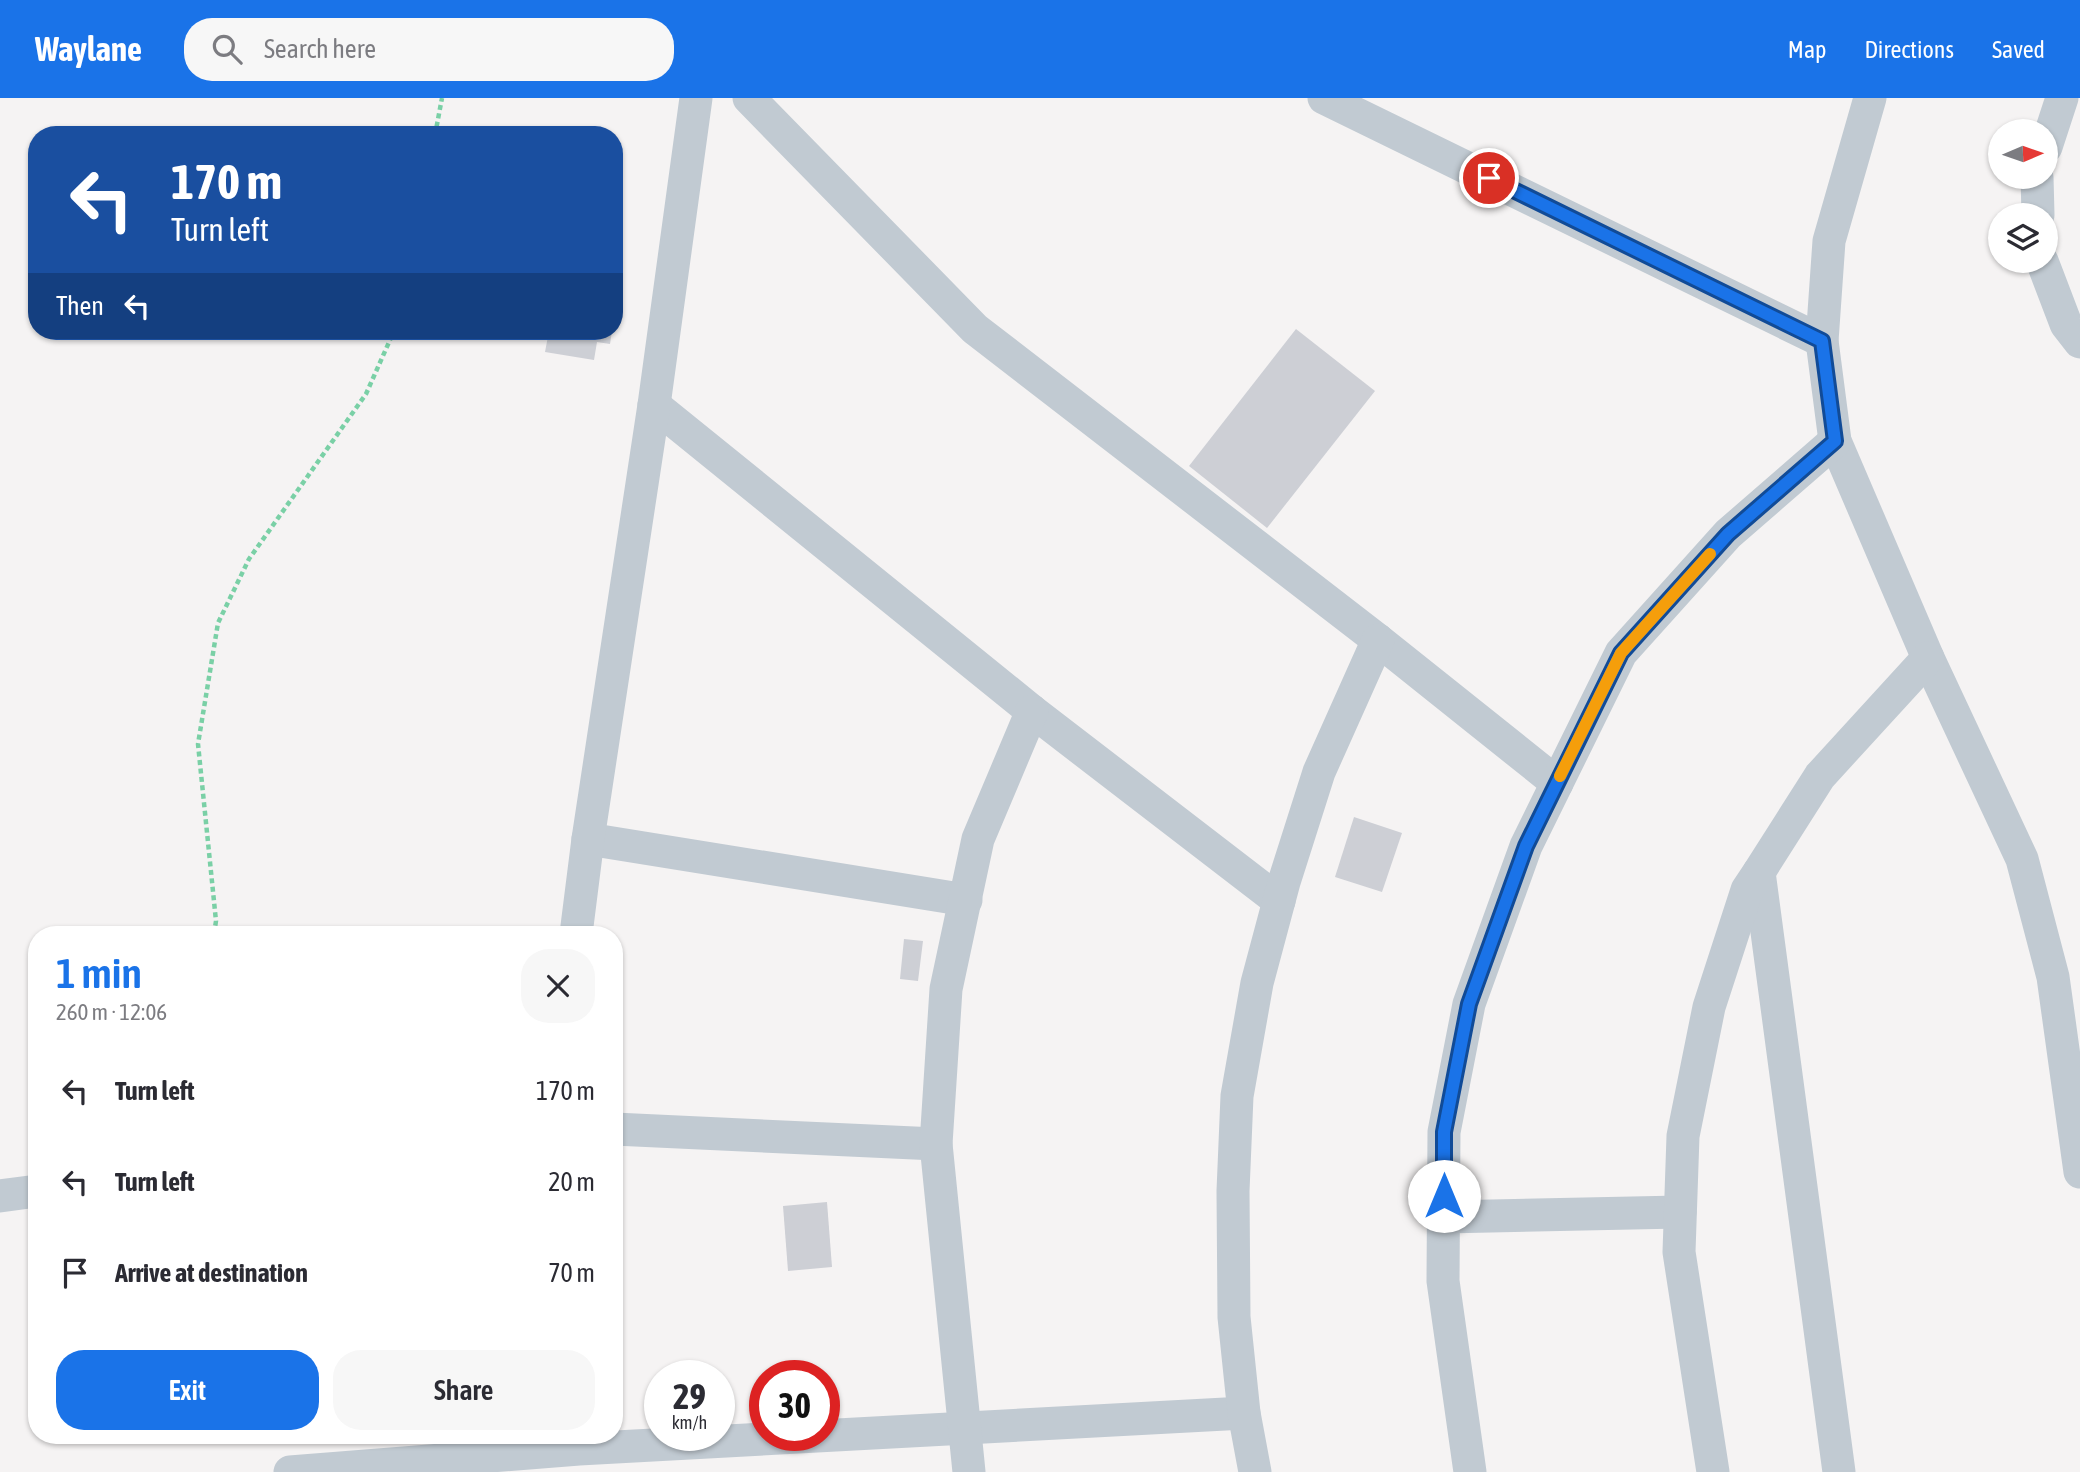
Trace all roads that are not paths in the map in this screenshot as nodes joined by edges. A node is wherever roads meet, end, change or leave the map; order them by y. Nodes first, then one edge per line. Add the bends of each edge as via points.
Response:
1 (696, 98) edge
2 (750, 98) edge
3 (1324, 98) edge
4 (1870, 98) edge
5 (2060, 99) edge
6 (2054, 119) edge
7 (2047, 273) edge
8 (1822, 341) junction
9 (2080, 342) edge
10 (654, 405) junction
11 (1835, 441) junction
12 (1378, 640) junction
13 (1928, 658) junction
14 (1032, 710) junction
15 (1557, 783) junction
16 (588, 838) junction
17 (1759, 872) junction
18 (965, 900) junction
19 (1279, 901) junction
20 (577, 926) edge
21 (623, 1129) edge
22 (936, 1144) junction
23 (2080, 1172) edge
24 (28, 1192) edge
25 (0, 1196) edge
26 (1680, 1212) junction
27 (1444, 1217) junction
28 (1244, 1413) junction
29 (963, 1428) junction
30 (623, 1440) edge
31 (559, 1444) edge
32 (290, 1472) edge
33 (969, 1472) edge
34 (1255, 1472) edge
35 (1470, 1472) edge
36 (1713, 1472) edge
37 (1839, 1472) edge

1 - 10 street
2 - 12 street via 975,329
3 - 8 street
4 - 8 street via 1829,241
5 - 6 street
7 - 9 street via 2066,324
8 - 11 street
10 - 14 street
10 - 16 street
11 - 13 street
11 - 15 street via 1728,534 1621,653
12 - 15 street
12 - 19 street via 1319,772
13 - 17 street via 1820,776
13 - 23 street via 2022,859 2053,977
14 - 18 street via 978,839
14 - 19 street
15 - 27 street via 1526,846 1469,1004 1444,1132
16 - 18 street
16 - 20 street
17 - 26 street via 1747,890 1709,1007 1683,1136
17 - 37 street
18 - 22 street via 946,989
19 - 28 street via 1257,983 1237,1096 1234,1317
21 - 22 street
22 - 29 street
24 - 25 street
26 - 27 street
26 - 36 street via 1679,1252
27 - 35 street via 1443,1281
28 - 29 street
28 - 34 street
29 - 30 street
29 - 33 street
31 - 32 street

